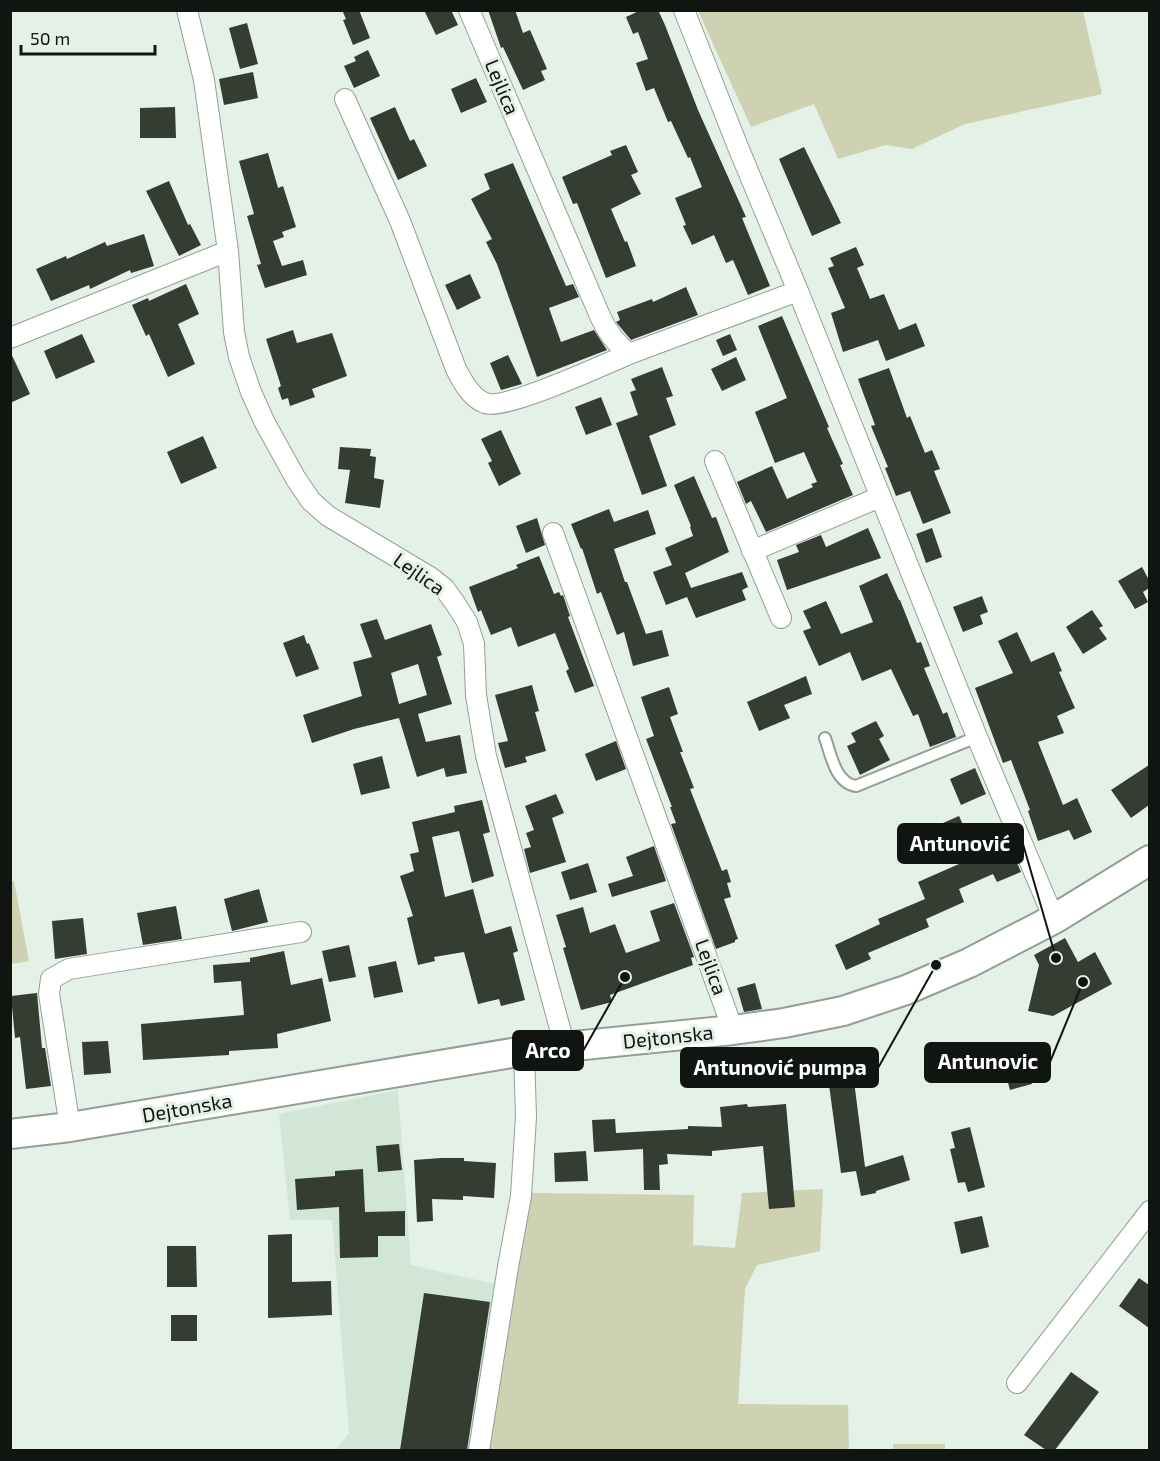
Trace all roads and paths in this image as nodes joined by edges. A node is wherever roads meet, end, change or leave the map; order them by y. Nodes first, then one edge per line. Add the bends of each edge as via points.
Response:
1 (187, 10) edge
2 (469, 10) edge
3 (684, 10) edge
4 (345, 99) dead end
5 (228, 251) junction
6 (798, 291) junction
7 (10, 338) edge
8 (629, 354) junction
9 (715, 461) dead end
10 (880, 497) junction
11 (553, 533) dead end
12 (752, 551) junction
13 (780, 618) dead end
14 (977, 737) junction
15 (825, 738) dead end
16 (1146, 870) edge
17 (1054, 920) junction
18 (301, 932) dead end
19 (733, 1030) junction
20 (565, 1047) junction
21 (524, 1051) junction
22 (70, 1127) junction
23 (10, 1134) edge
24 (1149, 1211) edge
25 (1017, 1383) dead end
26 (480, 1450) edge

1 - 5 street, Lejlica via 204,80
2 - 8 street, Lejlica via 607,332
3 - 6 street
4 - 8 street via 399,221 456,369 478,400 488,405 528,396
5 - 7 street
5 - 20 street, Lejlica via 239,357 265,423 303,491 328,516 444,588 467,622 474,644 476,695 486,756
6 - 8 street
6 - 10 street
9 - 12 street
10 - 12 street
10 - 14 street
11 - 19 street, Lejlica
12 - 13 street
14 - 15 lane via 856,786 836,771
14 - 17 street
16 - 17 main road, Dejtonska
17 - 19 main road, Dejtonska via 906,990 843,1011
18 - 22 street via 69,969 51,979 49,994
19 - 20 main road, Dejtonska
20 - 21 main road, Dejtonska
21 - 22 main road, Dejtonska
21 - 26 street via 526,1117 521,1196
22 - 23 main road, Dejtonska
24 - 25 street

